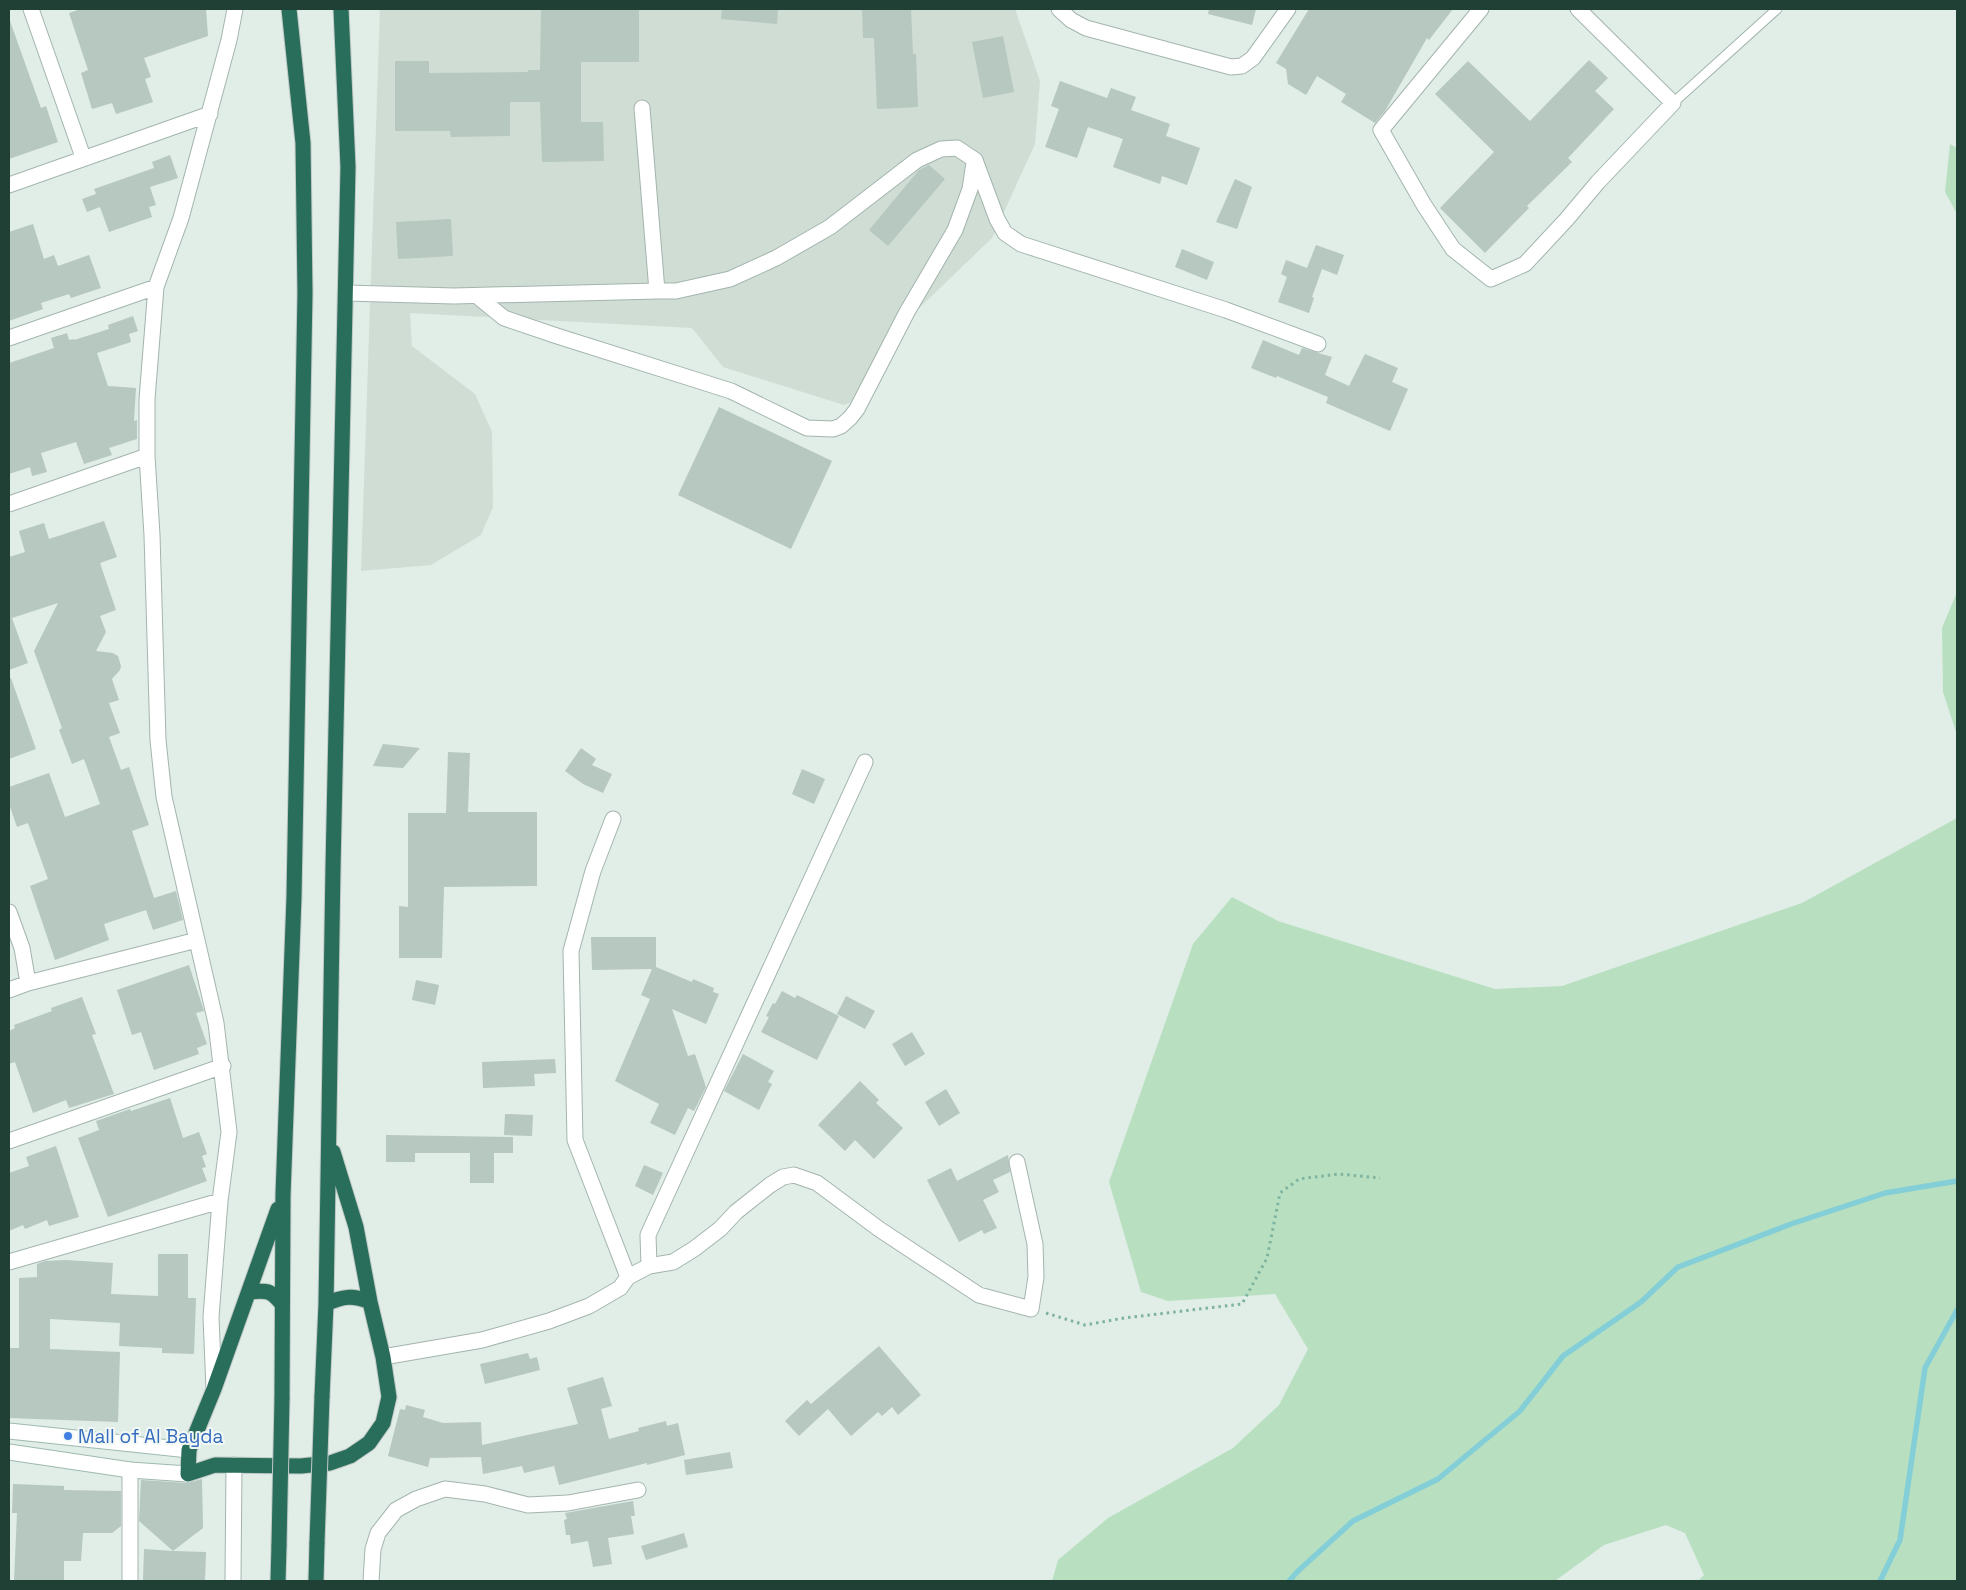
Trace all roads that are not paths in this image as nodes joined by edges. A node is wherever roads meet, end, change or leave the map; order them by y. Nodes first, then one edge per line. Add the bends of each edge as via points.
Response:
1 (31, 9) edge
2 (235, 9) edge
3 (289, 9) edge
4 (341, 9) edge
5 (1059, 9) edge
6 (1288, 9) edge
7 (1481, 9) edge
8 (1578, 9) edge
9 (1776, 9) edge
10 (1673, 103) junction
11 (642, 108) dead end
12 (210, 114) junction
13 (83, 157) junction
14 (975, 160) junction
15 (9, 185) edge
16 (156, 287) junction
17 (657, 291) junction
18 (346, 293) junction
19 (477, 296) junction
20 (9, 338) edge
21 (1318, 344) dead end
22 (147, 456) junction
23 (9, 504) edge
24 (864, 762) dead end
25 (613, 819) dead end
26 (9, 912) edge
27 (197, 940) junction
28 (15, 950) edge
29 (28, 983) junction
30 (9, 990) edge
31 (223, 1066) junction
32 (329, 1139) junction
33 (9, 1141) edge
34 (1017, 1162) dead end
35 (283, 1195) junction
36 (220, 1201) junction
37 (9, 1262) edge
38 (649, 1266) junction
39 (628, 1277) junction
40 (249, 1292) junction
41 (370, 1302) junction
42 (282, 1304) junction
43 (326, 1304) junction
44 (384, 1357) junction
45 (214, 1388) junction
46 (9, 1431) edge
47 (189, 1450) junction
48 (9, 1452) edge
49 (215, 1465) junction
50 (234, 1465) junction
51 (130, 1470) junction
52 (188, 1474) junction
53 (638, 1490) dead end
54 (130, 1581) edge
55 (233, 1581) edge
56 (278, 1581) edge
57 (316, 1581) edge
58 (371, 1581) edge

1 - 13 street
2 - 12 street
3 - 35 highway via 303,143 305,293 294,887
4 - 18 highway via 348,167
5 - 6 street via 1086,28 1231,66 1242,66 1253,58
7 - 10 street via 1381,130 1453,249 1491,279 1525,264
8 - 10 street
9 - 10 lane
11 - 17 street
12 - 13 street
12 - 16 street via 182,218
13 - 15 street
14 - 17 street via 957,148 941,149 917,160 830,227 776,258 730,279 676,291
14 - 19 street via 970,189 955,230 907,312 857,409 833,430 807,428 731,391 504,318
14 - 21 street via 997,219 1005,233 1021,244 1226,310
16 - 20 street
16 - 22 street
17 - 19 street
18 - 19 street
18 - 32 highway
22 - 23 street
22 - 27 street via 158,740 164,797
24 - 38 street via 648,1235
25 - 39 street via 593,871 571,951 575,1140
26 - 28 street
27 - 29 street
27 - 31 street
28 - 29 street
29 - 30 street
31 - 33 street
31 - 36 street via 229,1132
32 - 41 highway via 356,1227
32 - 43 highway
34 - 38 street via 1035,1244 1036,1276 1030,1309 980,1295 879,1229 818,1183 794,1175 770,1185 694,1249 673,1262
35 - 40 highway
35 - 42 highway
36 - 37 street
36 - 45 street via 211,1317
38 - 39 street
39 - 44 street via 620,1288 589,1306 549,1321 482,1340
40 - 42 highway via 270,1292
40 - 45 highway
41 - 43 highway via 347,1296
41 - 44 highway
42 - 56 highway, bridge
43 - 57 highway, bridge
44 - 50 highway via 389,1397 383,1423 368,1443 350,1456 330,1463 301,1466
45 - 47 highway
46 - 47 street
47 - 49 highway
47 - 52 highway
48 - 51 street
49 - 50 highway
49 - 52 highway
50 - 55 street
51 - 52 street
51 - 54 street
53 - 58 street via 568,1503 528,1505 485,1494 446,1489 416,1499 396,1510 378,1532 373,1548

